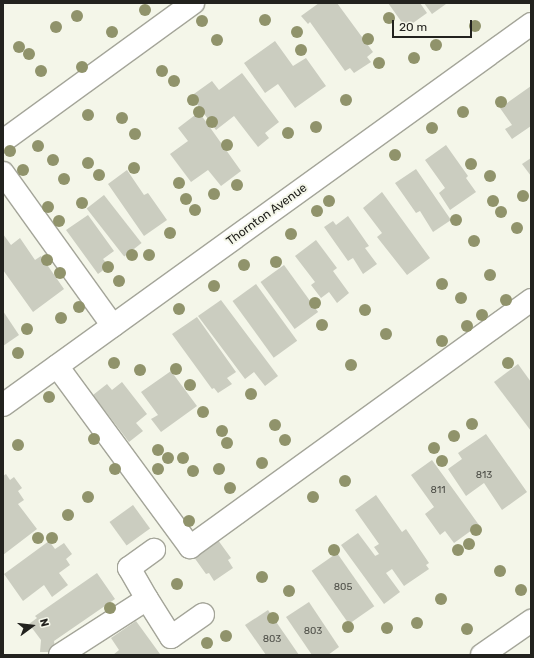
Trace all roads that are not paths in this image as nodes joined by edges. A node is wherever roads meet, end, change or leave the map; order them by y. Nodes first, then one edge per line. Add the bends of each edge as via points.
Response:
1 (193, 3) edge
2 (531, 24) edge
3 (3, 142) edge
4 (3, 173) edge
5 (531, 300) edge
6 (113, 326) junction
7 (57, 366) junction
8 (3, 405) edge
9 (154, 550) dead end
10 (148, 599) junction
11 (203, 615) dead end
12 (531, 621) edge
13 (496, 651) edge
14 (60, 655) edge

1 - 3 street
2 - 6 street, Thornton Avenue
4 - 6 street
5 - 7 street via 190,547
6 - 7 street, Thornton Avenue
7 - 8 street, Thornton Avenue
9 - 10 street via 130,568
10 - 11 street via 172,637
10 - 14 street
12 - 13 street

